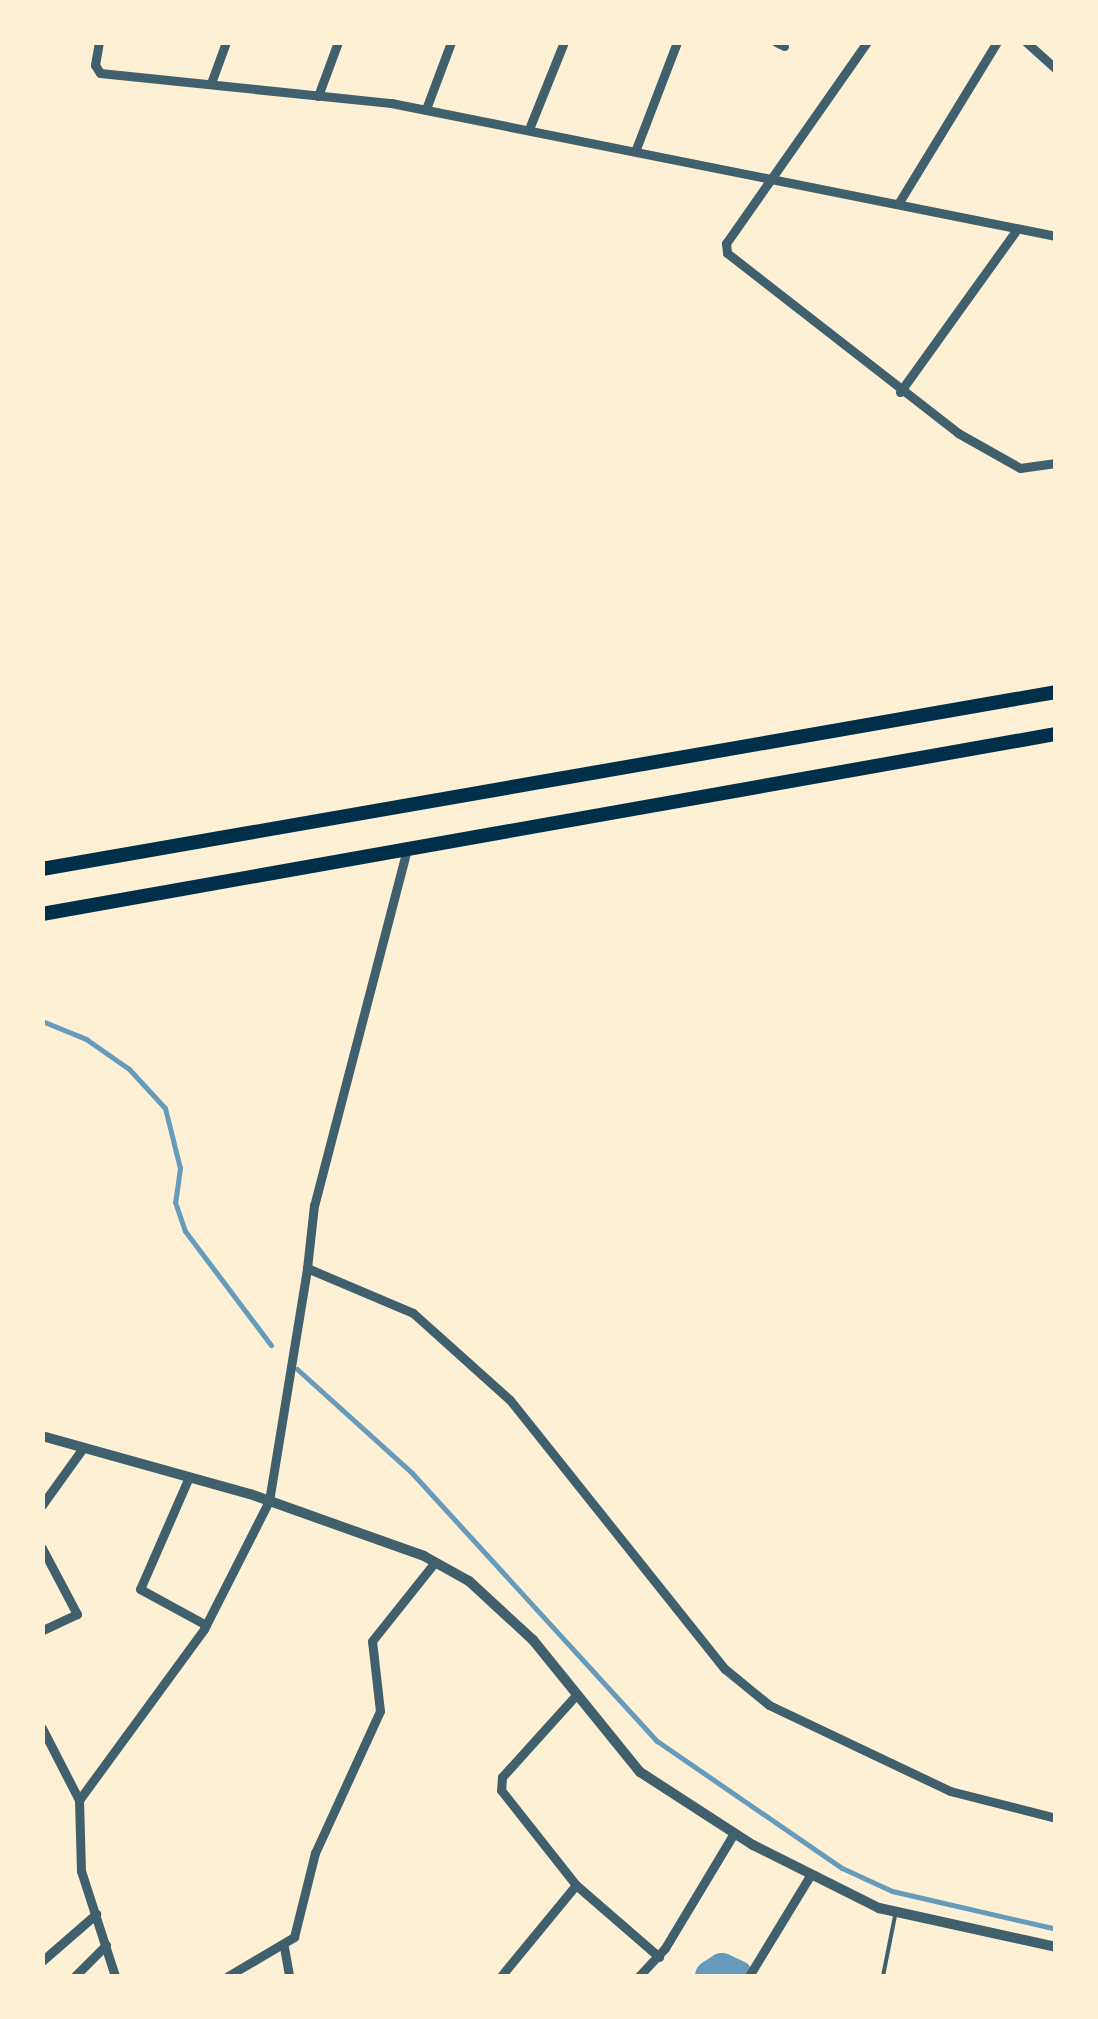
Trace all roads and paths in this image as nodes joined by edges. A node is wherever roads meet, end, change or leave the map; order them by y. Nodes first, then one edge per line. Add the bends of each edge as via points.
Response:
1 (99, 42) edge
2 (226, 42) edge
3 (338, 42) edge
4 (451, 42) edge
5 (564, 42) edge
6 (677, 42) edge
7 (867, 42) edge
8 (997, 42) edge
9 (1026, 42) edge
10 (1056, 69) edge
11 (210, 83) junction
12 (318, 96) junction
13 (426, 109) junction
14 (529, 129) junction
15 (636, 149) junction
16 (772, 179) junction
17 (898, 204) junction
18 (1014, 232) junction
19 (1056, 236) edge
20 (900, 392) junction
21 (1056, 463) edge
22 (1056, 692) edge
23 (1056, 734) edge
24 (400, 849) junction
25 (42, 870) edge
26 (42, 914) edge
27 (307, 1268) junction
28 (42, 1436) edge
29 (84, 1448) junction
30 (188, 1477) junction
31 (269, 1500) junction
32 (42, 1506) edge
33 (42, 1548) edge
34 (434, 1562) junction
35 (206, 1625) junction
36 (42, 1630) edge
37 (577, 1694) junction
38 (42, 1728) edge
39 (79, 1800) junction
40 (1056, 1818) edge
41 (734, 1833) junction
42 (811, 1874) junction
43 (576, 1884) junction
44 (896, 1911) junction
45 (96, 1914) junction
46 (106, 1945) junction
47 (284, 1947) junction
48 (1056, 1947) edge
49 (659, 1957) junction
50 (42, 1962) edge
51 (750, 1974) edge
52 (74, 1976) edge
53 (115, 1976) edge
54 (228, 1976) edge
55 (289, 1976) edge
56 (500, 1976) edge
57 (640, 1976) edge
58 (883, 1976) edge

1 - 11 street via 100,73
2 - 11 street
3 - 12 street
4 - 13 street
5 - 14 street
6 - 15 street
7 - 16 street
8 - 17 street
9 - 10 street
11 - 12 street
12 - 13 street
13 - 14 street
14 - 15 street
15 - 16 street
16 - 17 street
16 - 20 street via 726,243 727,253
17 - 18 street
18 - 19 street
18 - 20 street
20 - 21 street via 1020,468
22 - 25 highway
23 - 24 highway
24 - 26 highway
24 - 27 street via 314,1204
27 - 31 street
27 - 40 street via 414,1313 510,1400 725,1669 768,1705 950,1791
28 - 29 street
29 - 30 street
29 - 32 street
30 - 31 street
30 - 35 street via 140,1589
31 - 34 street
31 - 35 street
33 - 36 street via 77,1614
34 - 37 street via 469,1580
34 - 47 street via 372,1641 382,1697 375,1729 316,1853 300,1924
35 - 39 street
37 - 41 street via 640,1772
37 - 43 street via 501,1783
38 - 39 street
39 - 45 street via 82,1872
41 - 42 street
41 - 49 street
42 - 44 street
42 - 51 street
43 - 49 street
43 - 56 street
44 - 48 street
44 - 58 lane
45 - 46 street
45 - 50 street
46 - 52 street
46 - 53 street
47 - 54 street
47 - 55 street
49 - 57 street

